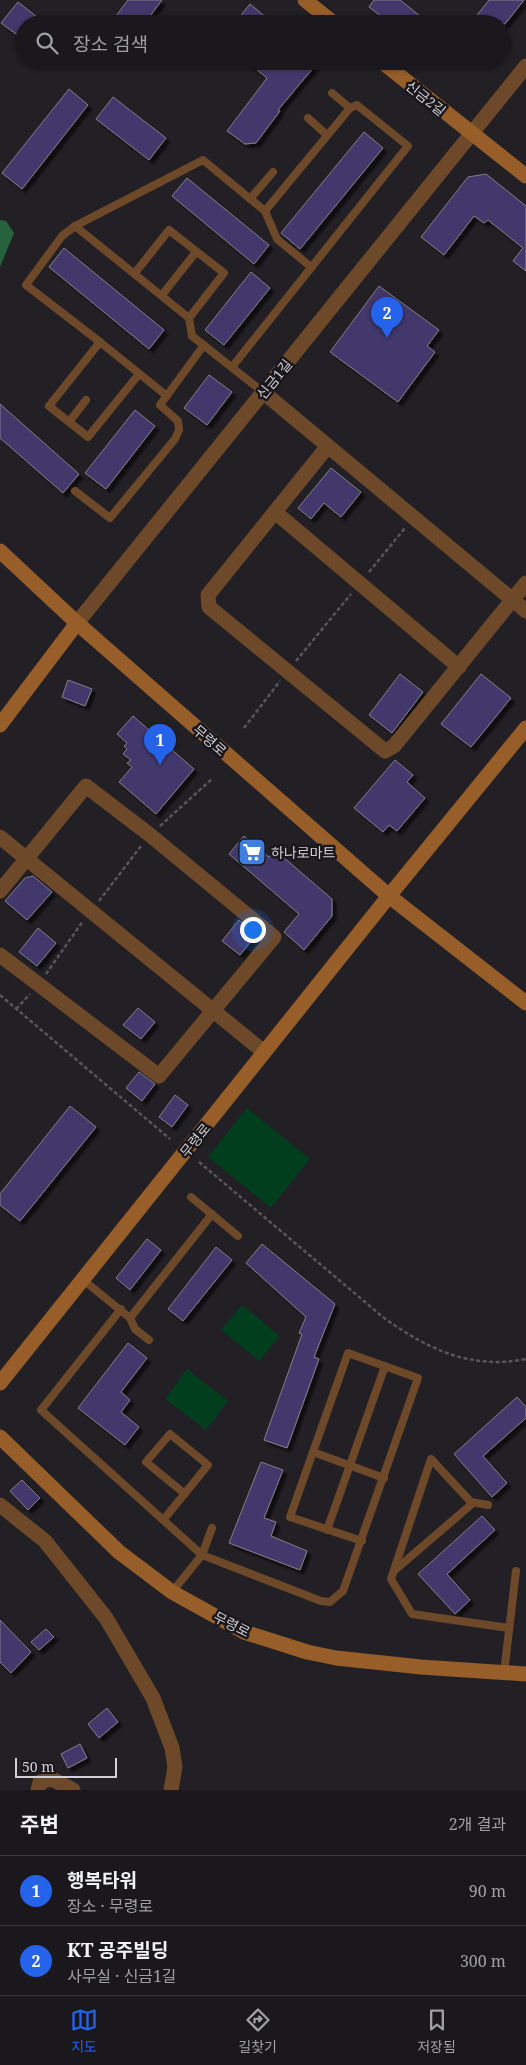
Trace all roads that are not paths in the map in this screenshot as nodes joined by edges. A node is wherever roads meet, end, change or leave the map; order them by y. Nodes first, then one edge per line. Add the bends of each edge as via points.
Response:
1 (305, 0) edge
2 (324, 15) edge
3 (526, 66) edge
4 (392, 70) edge
5 (332, 94) dead end
6 (350, 108) junction
7 (308, 118) dead end
8 (471, 134) junction
9 (328, 135) junction
10 (273, 172) dead end
11 (526, 176) edge
12 (250, 199) junction
13 (265, 211) junction
14 (75, 226) junction
15 (196, 252) junction
16 (311, 267) junction
17 (135, 273) junction
18 (162, 295) junction
19 (189, 318) junction
20 (100, 342) junction
21 (204, 346) junction
22 (232, 367) junction
23 (139, 374) junction
24 (264, 392) junction
25 (167, 396) junction
26 (86, 400) dead end
27 (69, 422) junction
28 (328, 446) junction
29 (76, 491) dead end
30 (275, 512) junction
31 (0, 551) edge
32 (526, 583) edge
33 (512, 600) junction
34 (526, 611) edge
35 (77, 623) junction
36 (459, 666) junction
37 (0, 725) edge
38 (526, 728) edge
39 (0, 837) edge
40 (27, 859) junction
41 (0, 891) edge
42 (389, 896) junction
43 (0, 955) edge
44 (526, 1003) edge
45 (213, 1010) junction
46 (264, 1052) junction
47 (191, 1197) dead end
48 (212, 1214) junction
49 (238, 1236) dead end
50 (82, 1279) junction
51 (121, 1310) junction
52 (130, 1318) junction
53 (150, 1340) dead end
54 (384, 1366) junction
55 (0, 1383) edge
56 (0, 1437) edge
57 (313, 1452) junction
58 (350, 1465) junction
59 (384, 1478) junction
60 (185, 1494) junction
61 (473, 1503) junction
62 (0, 1504) edge
63 (488, 1505) dead end
64 (164, 1519) junction
65 (212, 1528) dead end
66 (327, 1530) junction
67 (362, 1541) junction
68 (202, 1555) junction
69 (394, 1570) junction
70 (516, 1571) dead end
71 (172, 1592) junction
72 (509, 1628) junction
73 (504, 1673) junction
74 (526, 1674) edge
75 (38, 1790) edge
76 (73, 1790) edge
77 (171, 1790) edge

1 - 2 street
3 - 8 street, 신금1길
4 - 8 street, 신금2길
5 - 6 lane
6 - 9 lane
6 - 16 lane via 357,106 408,146
7 - 9 lane
8 - 11 street
8 - 24 street, 신금1길
9 - 13 lane
10 - 12 lane
12 - 13 lane
12 - 14 lane via 203,160
13 - 16 lane via 277,239
14 - 17 lane
14 - 20 lane via 62,236 26,285
15 - 17 lane via 169,230
15 - 18 lane
15 - 19 lane via 224,273
16 - 22 lane
17 - 18 lane
18 - 19 lane
19 - 21 lane via 192,336
20 - 23 lane
20 - 27 lane via 49,406
21 - 22 lane
21 - 25 lane
22 - 24 lane
23 - 25 lane
23 - 27 lane via 88,437
24 - 28 street
24 - 35 street, 신금1길
25 - 29 lane via 160,405 178,421 175,439 110,518
26 - 27 lane
28 - 30 street
28 - 33 street
30 - 36 street
30 - 36 street via 208,595 209,607 385,751 394,746
31 - 35 street, 무령로
32 - 33 street
33 - 34 street
33 - 36 street
35 - 37 street via 16,708
35 - 42 street, 무령로
38 - 42 street, 무령로
39 - 40 street
40 - 41 street
40 - 45 street
40 - 45 street via 86,786 150,835 274,937
42 - 44 street, 무령로
42 - 46 street, 무령로
43 - 45 street via 159,1076
45 - 46 street
46 - 50 street, 무령로
47 - 48 lane
48 - 49 lane
48 - 52 lane
50 - 51 lane
50 - 55 street, 무령로
51 - 52 lane
51 - 64 lane via 41,1410
52 - 53 lane via 135,1329
54 - 57 lane via 348,1353
54 - 58 lane
54 - 59 lane via 418,1378
56 - 71 street, 무령로 via 119,1552
57 - 58 lane
57 - 66 lane via 290,1517
58 - 59 lane
58 - 66 lane
59 - 67 lane
60 - 60 lane via 208,1465 170,1434 146,1462
60 - 64 lane
61 - 63 lane
61 - 69 lane
61 - 69 lane via 431,1459
62 - 77 street via 46,1541 106,1618 153,1698 172,1748 175,1767
64 - 68 lane
65 - 68 lane
66 - 67 lane
67 - 68 lane via 343,1592 330,1602
68 - 71 lane
69 - 72 lane via 391,1579 412,1614
70 - 72 lane
71 - 73 street, 무령로 via 244,1632 307,1652 421,1668
72 - 73 lane
73 - 74 street, 무령로
75 - 76 street via 40,1782 52,1779

